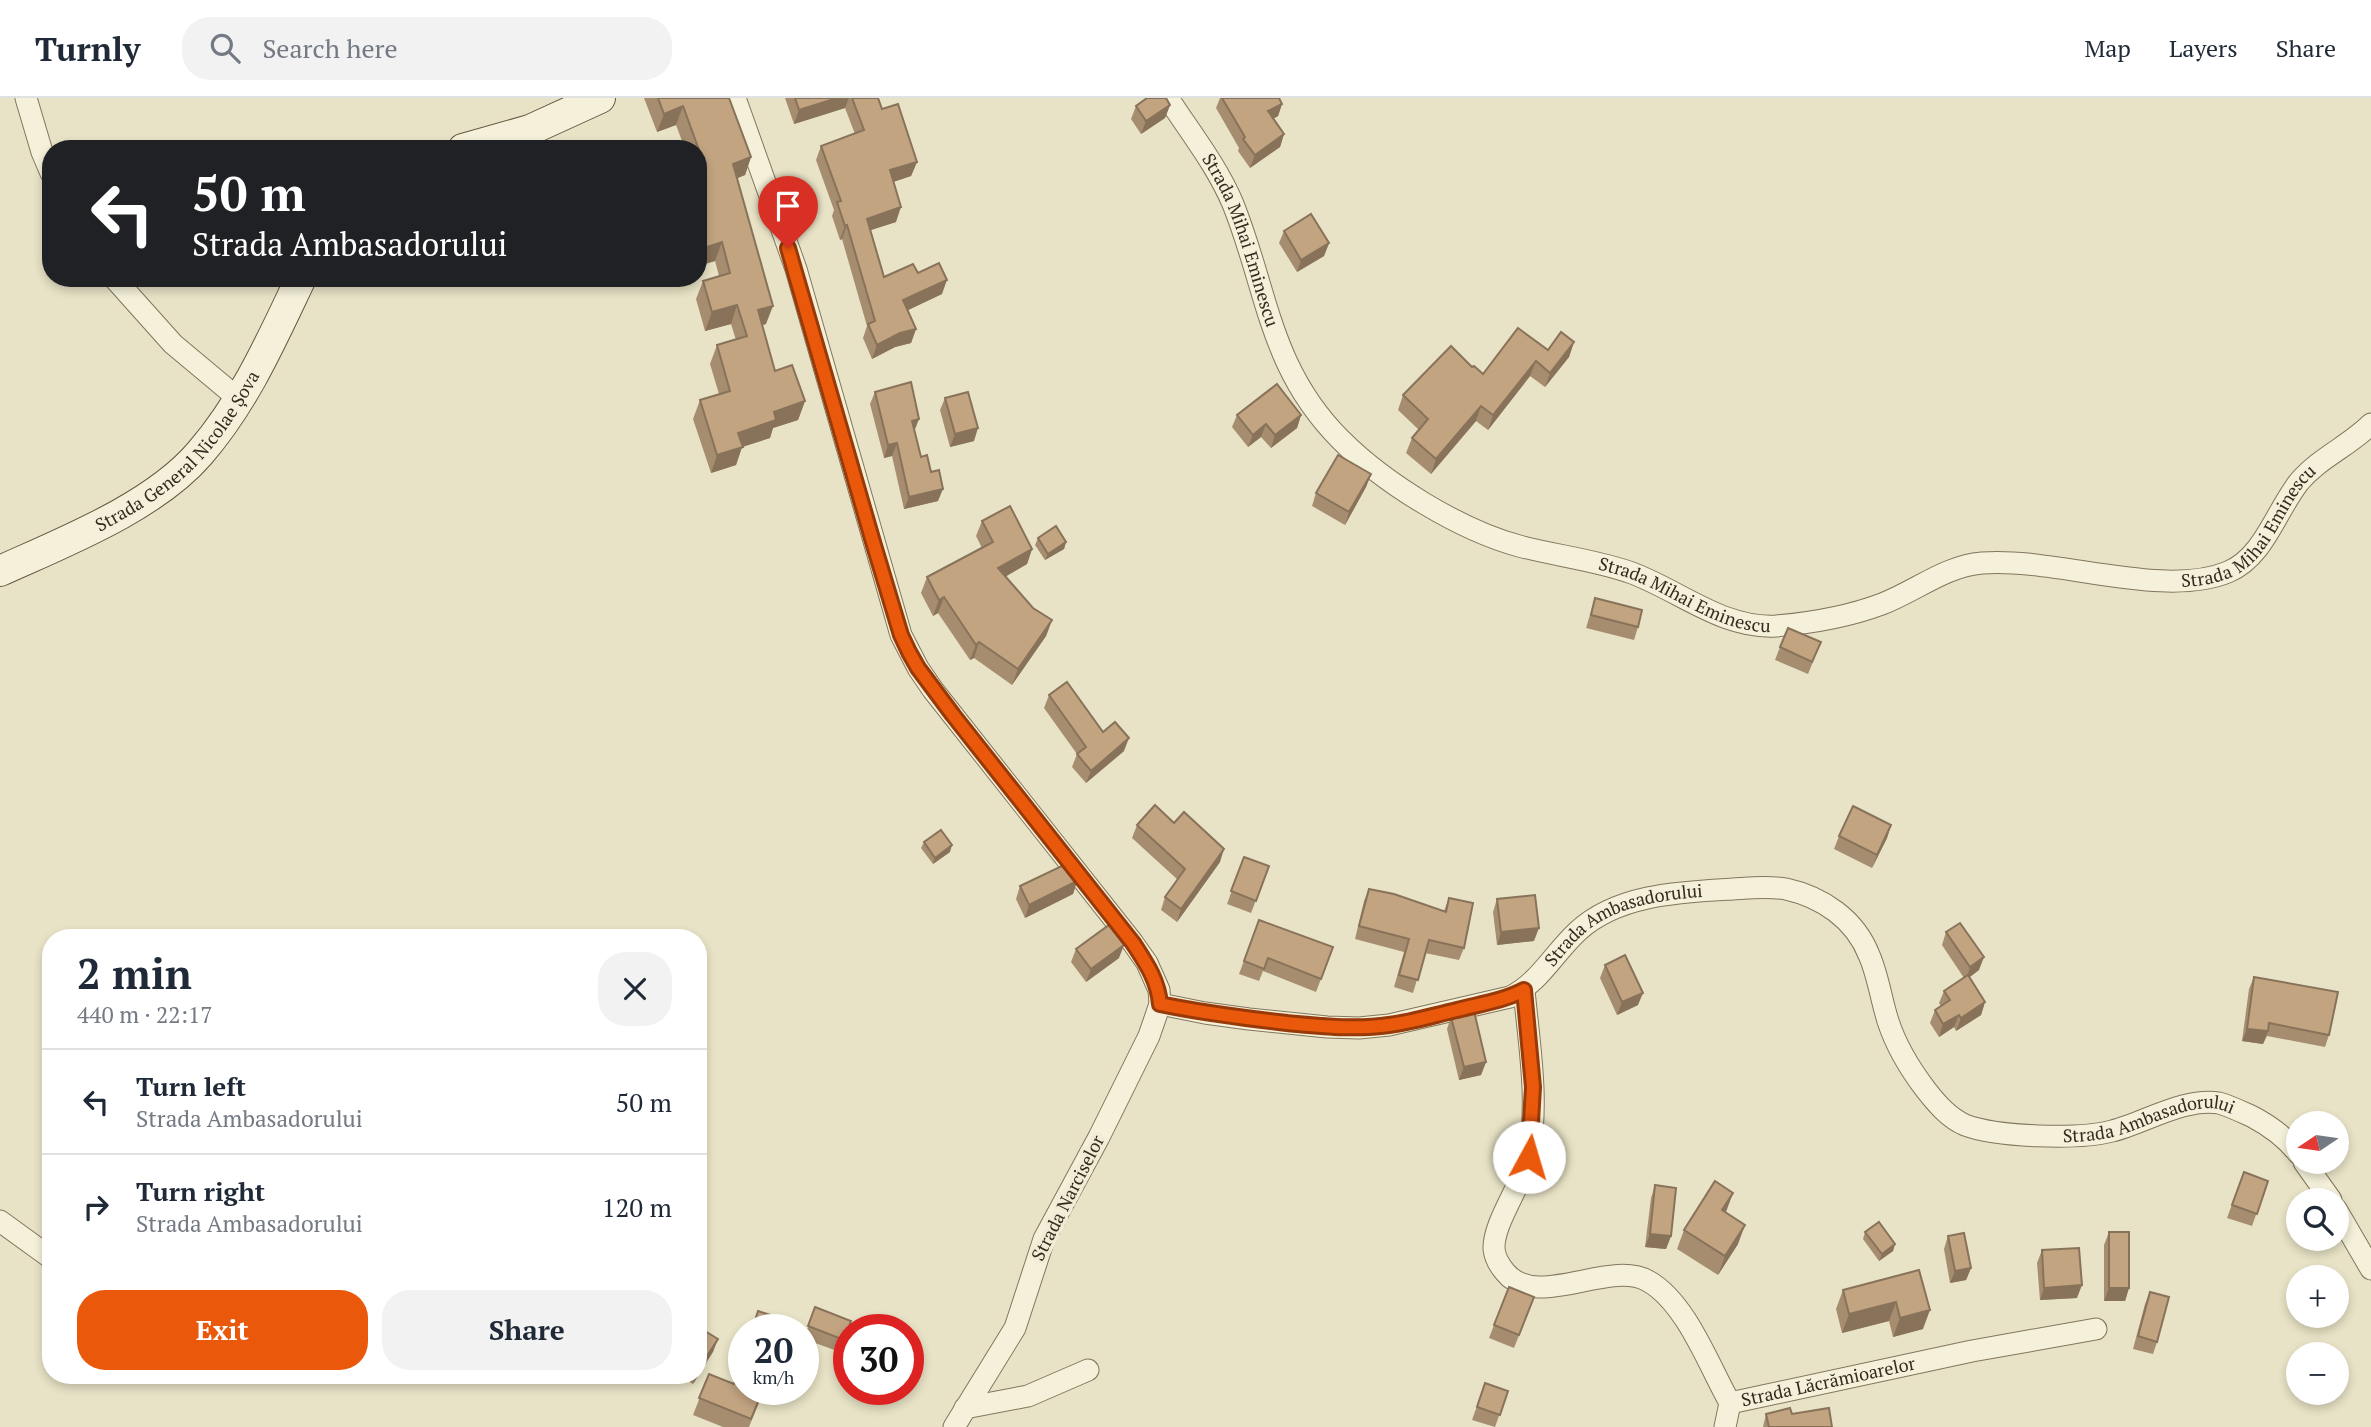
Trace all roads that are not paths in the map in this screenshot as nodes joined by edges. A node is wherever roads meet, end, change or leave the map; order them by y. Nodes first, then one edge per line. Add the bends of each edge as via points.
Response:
1 (26, 98) edge
2 (600, 98) edge
3 (735, 98) edge
4 (1168, 98) edge
5 (495, 140) edge
6 (42, 152) edge
7 (122, 287) edge
8 (296, 287) edge
9 (240, 400) junction
10 (2368, 430) edge
11 (0, 571) edge
12 (1524, 990) junction
13 (1160, 1004) junction
14 (2286, 1141) edge
15 (0, 1221) edge
16 (2349, 1231) edge
17 (42, 1251) edge
18 (2371, 1269) edge
19 (2096, 1329) dead end
20 (1088, 1370) dead end
21 (1730, 1403) junction
22 (959, 1418) edge
23 (1725, 1427) edge

1 - 6 street
2 - 5 main road via 530,130
3 - 13 street via 796,269 901,635 918,668 953,715 1133,943 1159,989
4 - 10 street, Strada Mihai Eminescu via 1228,194 1281,353 1306,397 1342,441 1408,494 1495,539 1632,573 1724,618 1770,626 1841,615 1883,603 1944,573 1981,563 2176,581 2214,577 2253,555 2311,469
7 - 9 street via 173,344
8 - 9 main road, Strada General Nicolae Șova
9 - 11 main road, Strada General Nicolae Șova via 199,454 163,486
12 - 13 street, Strada Ambasadorului via 1424,1018 1359,1028 1249,1019
12 - 14 street, Strada Ambasadorului via 1578,930 1613,908 1680,892 1784,888 1818,899 1859,934 1899,1048 1933,1098 1962,1124 2001,1133 2090,1135 2195,1104 2218,1103 2270,1126
12 - 21 street, Strada Lăcrămioarelor via 1533,1087 1532,1135 1521,1182 1497,1232 1498,1264 1522,1284 1542,1287 1626,1275 1644,1278 1671,1300
13 - 22 street, Strada Narciselor via 1149,1036 1044,1239 1015,1328
15 - 17 street
16 - 18 street
19 - 21 street, Strada Lăcrămioarelor
20 - 22 street
21 - 23 street

